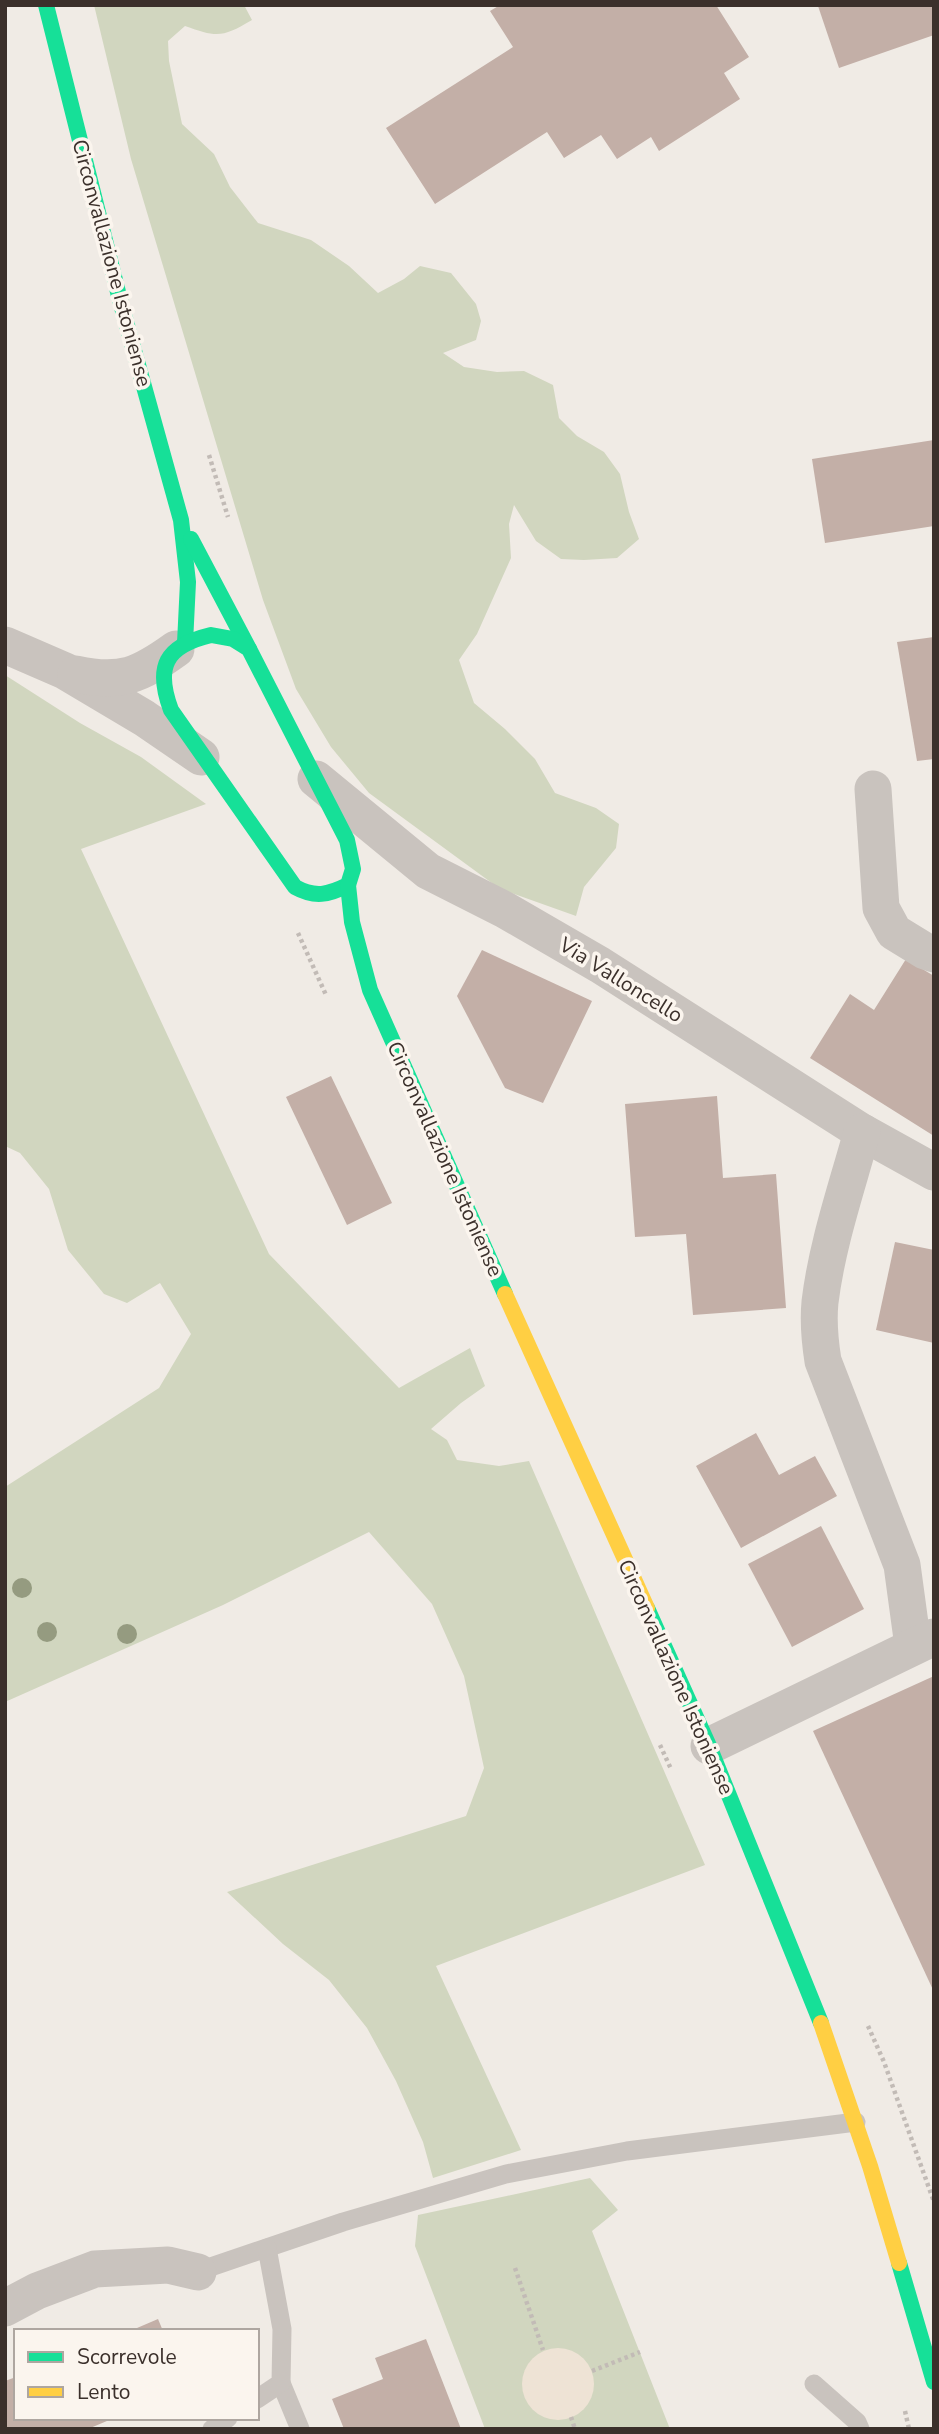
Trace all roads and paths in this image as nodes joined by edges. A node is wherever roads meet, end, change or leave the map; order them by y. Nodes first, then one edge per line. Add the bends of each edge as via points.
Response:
1 (46, 5) edge
2 (209, 455) dead end
3 (181, 520) junction
4 (229, 521) dead end
5 (5, 645) edge
6 (180, 646) junction
7 (248, 649) junction
8 (65, 671) junction
9 (205, 760) junction
10 (316, 779) junction
11 (873, 789) dead end
12 (348, 886) junction
13 (295, 887) junction
14 (309, 906) dead end
15 (339, 944) dead end
16 (934, 954) edge
17 (370, 990) junction
18 (862, 1132) junction
19 (934, 1172) edge
20 (924, 1642) edge
21 (709, 1745) junction
22 (867, 2024) dead end
23 (856, 2122) junction
24 (934, 2202) edge
25 (267, 2248) junction
26 (515, 2268) dead end
27 (193, 2274) joint
28 (5, 2308) edge
29 (543, 2350) dead end
30 (640, 2352) dead end
31 (592, 2371) dead end
32 (934, 2382) edge
33 (281, 2383) junction
34 (814, 2384) dead end
35 (259, 2398) edge
36 (571, 2417) dead end
37 (300, 2429) edge
38 (575, 2429) edge
39 (860, 2429) edge

1 - 3 main road, Circonvallazione Istoniense
2 - 4 path
3 - 6 main road, Circonvallazione Istoniense via 189,579
3 - 7 main road, Circonvallazione Istoniense
5 - 8 street
6 - 7 main road via 211,635 233,639
6 - 8 street via 129,675 103,679
6 - 9 main road, Circonvallazione Istoniense via 165,664 163,684 171,710
7 - 10 main road, Circonvallazione Istoniense
8 - 9 street
9 - 13 main road, Circonvallazione Istoniense
10 - 12 main road, Circonvallazione Istoniense via 347,840 354,869
10 - 18 street, Via Valloncello via 428,871 600,965
11 - 16 street via 881,908 894,932
12 - 13 main road via 329,895 310,896
12 - 17 main road, Circonvallazione Istoniense via 352,922
13 - 14 main road, Circonvallazione Istoniense
15 - 17 main road, Circonvallazione Istoniense
17 - 21 main road, Circonvallazione Istoniense
18 - 19 street, Via Valloncello
18 - 20 street via 830,1249 819,1335 823,1362 902,1565
20 - 21 street
21 - 23 main road, Circonvallazione Istoniense via 813,1998
22 - 24 path
23 - 25 lane via 627,2151 506,2174
23 - 32 main road, Circonvallazione Istoniense
25 - 27 lane
25 - 33 lane via 282,2329
26 - 29 path
27 - 28 street via 168,2265 95,2269
30 - 31 path
33 - 35 lane
33 - 37 lane
34 - 39 lane
36 - 38 path

